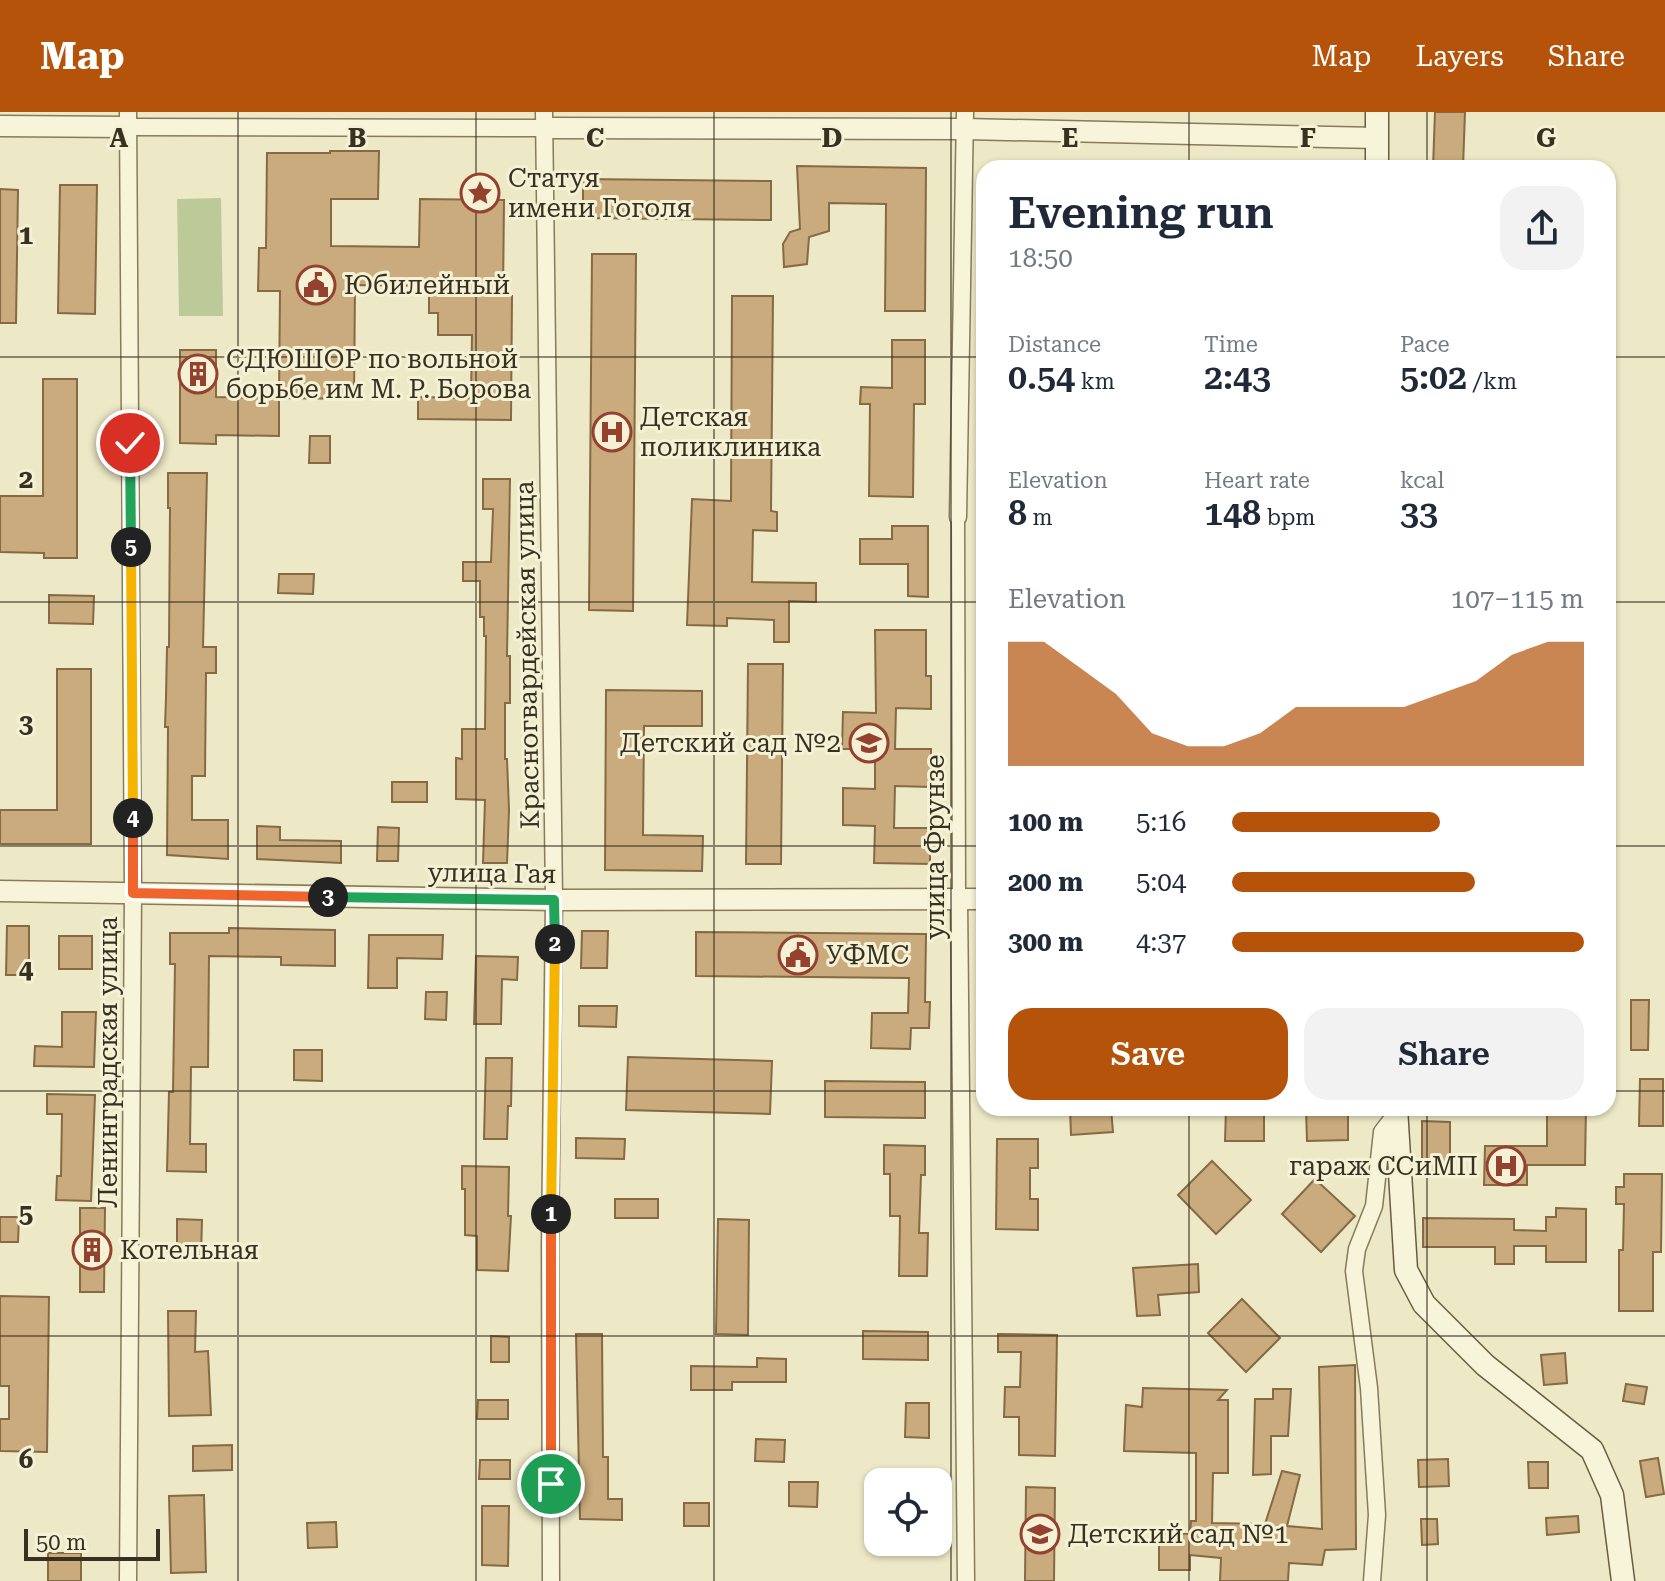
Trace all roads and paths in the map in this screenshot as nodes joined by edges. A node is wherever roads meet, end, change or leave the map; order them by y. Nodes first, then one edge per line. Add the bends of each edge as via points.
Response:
1 (1377, 112) edge
2 (128, 119) edge
3 (544, 120) edge
4 (965, 121) edge
5 (0, 126) edge
6 (1377, 138) junction
7 (1377, 160) edge
8 (958, 517) joint
9 (0, 891) edge
10 (133, 893) junction
11 (959, 899) junction
12 (976, 899) edge
13 (554, 900) junction
14 (1389, 1116) edge
15 (128, 1581) edge
16 (551, 1581) edge
17 (966, 1581) edge
18 (1372, 1581) edge
19 (1623, 1581) edge

1 - 6 main road
2 - 3 street
2 - 5 street
2 - 10 street, Ленинградская улица
3 - 4 street
3 - 13 street, Красногвардейская улица
4 - 6 street
4 - 8 street, улица Фрунзе
6 - 7 main road
8 - 11 street, улица Фрунзе
9 - 10 street, улица Гая
10 - 13 street, улица Гая
10 - 15 street, Ленинградская улица
11 - 12 street, улица Гая
11 - 13 street, улица Гая
11 - 17 street, улица Фрунзе
13 - 16 street, Красногвардейская улица
14 - 18 street via 1374,1206 1354,1271 1377,1515
14 - 19 main road via 1406,1270 1424,1304 1485,1365 1592,1450 1612,1495

